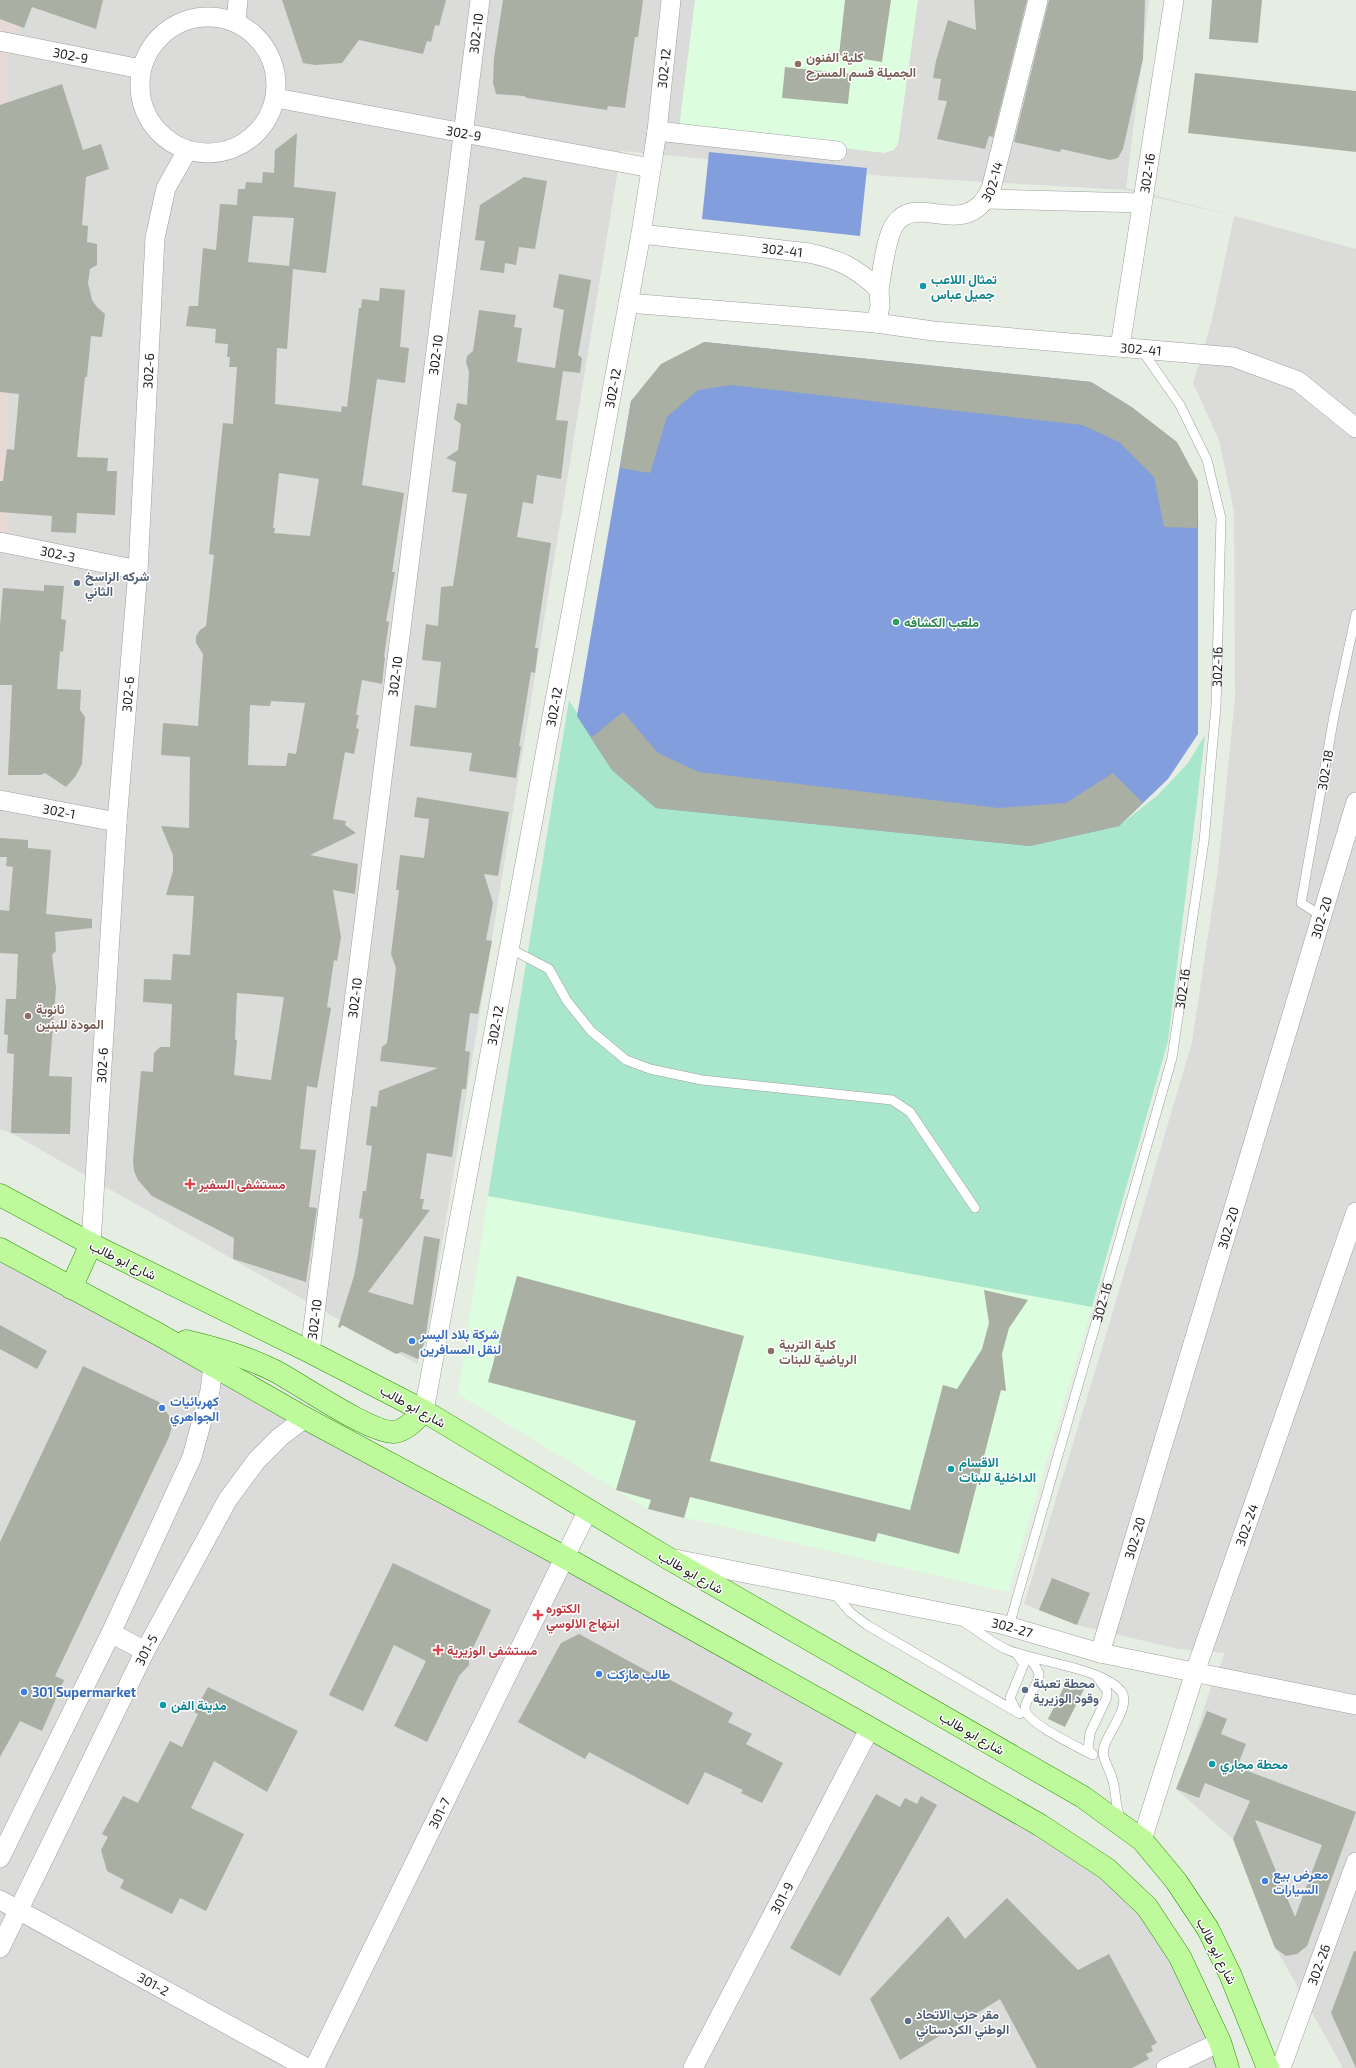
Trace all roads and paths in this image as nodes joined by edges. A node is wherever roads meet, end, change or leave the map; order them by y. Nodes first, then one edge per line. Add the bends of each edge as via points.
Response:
1 (238, 0) edge
2 (480, 0) edge
3 (671, 0) edge
4 (1038, 0) edge
5 (1174, 0) edge
6 (236, 22) junction
7 (0, 41) edge
8 (141, 69) junction
9 (276, 98) junction
10 (657, 131) junction
11 (465, 133) junction
12 (187, 151) junction
13 (837, 152) dead end
14 (651, 168) junction
15 (986, 200) junction
16 (1142, 204) junction
17 (641, 234) junction
18 (879, 289) junction
19 (628, 303) junction
20 (876, 323) junction
21 (1120, 347) junction
22 (1141, 349) junction
23 (1356, 428) edge
24 (0, 542) edge
25 (138, 570) junction
26 (1356, 614) edge
27 (0, 800) edge
28 (1356, 802) edge
29 (117, 822) junction
30 (1322, 916) junction
31 (509, 948) junction
32 (0, 1195) edge
33 (975, 1208) dead end
34 (1356, 1212) edge
35 (91, 1244) junction
36 (0, 1250) edge
37 (71, 1288) junction
38 (158, 1334) junction
39 (310, 1352) junction
40 (213, 1366) junction
41 (424, 1411) junction
42 (305, 1418) junction
43 (588, 1510) junction
44 (564, 1557) junction
45 (666, 1557) junction
46 (831, 1590) junction
47 (941, 1612) junction
48 (1010, 1626) junction
49 (111, 1633) junction
50 (145, 1650) junction
51 (1017, 1653) junction
52 (1100, 1653) junction
53 (1195, 1672) junction
54 (1095, 1675) junction
55 (1356, 1705) edge
56 (1020, 1714) junction
57 (1035, 1723) junction
58 (870, 1728) junction
59 (1090, 1754) junction
60 (1106, 1763) junction
61 (1136, 1836) junction
62 (0, 1858) edge
63 (1356, 1862) edge
64 (0, 1900) edge
65 (19, 1910) junction
66 (0, 1948) edge
67 (1220, 2042) junction
68 (307, 2068) edge
69 (314, 2068) edge
70 (693, 2068) edge
71 (1166, 2068) edge
72 (1228, 2068) edge
73 (1268, 2068) edge
74 (1281, 2068) edge

1 - 6 street
2 - 11 street, 302-10
3 - 10 street, 302-12
4 - 15 street, 302-14 via 991,189
5 - 16 street, 302-16
6 - 8 street via 212,16 188,19 167,30 150,47
6 - 9 street via 255,34 269,53 276,75
7 - 8 street, 302-9
8 - 12 street via 139,90 143,110 153,128 168,142
9 - 11 street, 302-9
9 - 12 street via 268,120 252,138 232,150 210,154
10 - 13 street
10 - 14 street, 302-12
11 - 14 street, 302-9
11 - 39 street, 302-10
12 - 25 street, 302-6 via 166,188 155,238
14 - 17 street, 302-12
15 - 16 street
15 - 18 street, 302-14 via 968,214 956,216 913,212 899,219 891,232
16 - 21 street, 302-16
17 - 18 street, 302-41 via 809,253 835,259 859,271
17 - 19 street, 302-12
18 - 20 street via 880,306
19 - 20 street, 302-41
19 - 31 street, 302-12
20 - 21 street, 302-41 via 933,331
21 - 22 street, 302-41
22 - 23 street, 302-41 via 1233,357 1277,373 1298,381
22 - 48 lane, 302-16 via 1180,404 1207,460 1221,518 1216,706 1204,841 1172,1058
24 - 25 street, 302-3
25 - 29 street, 302-6
26 - 30 lane, 302-18 via 1334,716 1301,903
27 - 29 street, 302-1
28 - 30 street, 302-20
29 - 35 street, 302-6
30 - 52 street, 302-20
31 - 33 lane via 549,969 567,1001 591,1031 626,1060 650,1069 702,1080 892,1100 910,1112
31 - 41 street, 302-12
32 - 35 main road, شارع ابو طالب
34 - 53 street, 302-24
35 - 37 main road
35 - 39 main road, شارع ابو طالب
36 - 37 main road
37 - 38 main road
38 - 40 main road
38 - 41 main road via 250,1360 275,1371 354,1417 382,1429 394,1432 405,1428
39 - 41 main road, شارع ابو طالب
40 - 42 main road
40 - 49 street via 210,1391 192,1457
41 - 43 main road, شارع ابو طالب
42 - 44 main road
42 - 50 street, 301-5 via 280,1437 257,1460 228,1499
43 - 44 street, 301-7
43 - 45 main road, شارع ابو طالب
44 - 58 main road
44 - 69 street, 301-7
45 - 46 street, 302-27
45 - 61 main road, شارع ابو طالب via 1076,1793
46 - 47 street, 302-27
46 - 56 lane via 850,1612 867,1625
47 - 48 street, 302-27
47 - 51 lane
48 - 52 street, 302-27
49 - 50 street
49 - 62 street
50 - 65 street, 301-5
51 - 54 lane
51 - 56 lane via 1024,1667 1010,1700 1013,1708
51 - 57 lane via 1031,1660 1039,1673 1025,1708
52 - 53 street, 302-27
53 - 55 street, 302-27
53 - 61 street, 302-24
54 - 59 lane via 1107,1691 1107,1697 1089,1738 1087,1746
54 - 60 lane via 1113,1684 1125,1700 1104,1746 1103,1757
56 - 57 lane
57 - 59 lane
58 - 67 main road via 1040,1825 1107,1869 1147,1907 1180,1957
58 - 70 street, 301-9
59 - 60 lane
60 - 61 lane via 1113,1779 1118,1814
61 - 73 main road, شارع ابو طالب via 1176,1881 1208,1929 1230,1974
63 - 74 street, 302-26
64 - 65 street, 301-2
65 - 66 street, 301-5
65 - 68 street, 301-2
67 - 71 street
67 - 72 main road

